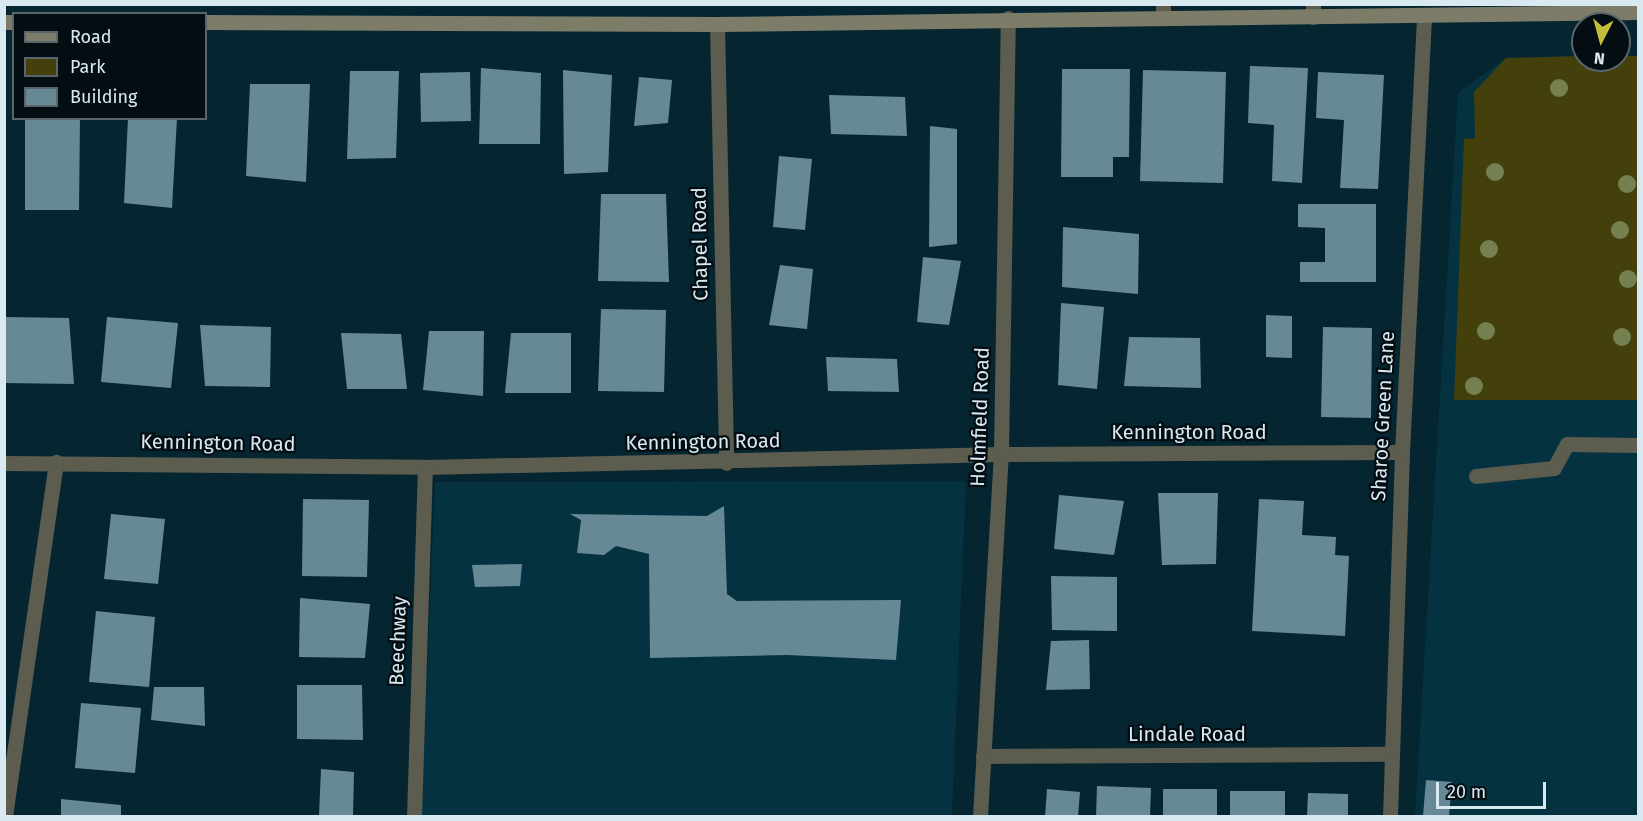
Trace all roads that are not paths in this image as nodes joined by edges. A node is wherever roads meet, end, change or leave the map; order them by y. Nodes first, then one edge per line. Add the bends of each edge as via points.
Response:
1 (1163, 11) edge
2 (1313, 11) edge
3 (1424, 11) edge
4 (1638, 12) edge
5 (1008, 18) junction
6 (207, 22) edge
7 (717, 24) junction
8 (1638, 445) edge
9 (1402, 452) junction
10 (1001, 454) junction
11 (56, 462) junction
12 (4, 463) edge
13 (726, 463) junction
14 (424, 467) junction
15 (1476, 476) dead end
16 (1390, 754) junction
17 (983, 756) junction
18 (5, 816) edge
19 (414, 816) edge
20 (980, 816) edge
21 (1390, 816) edge

1 - 2 main road
1 - 5 main road
2 - 3 main road
3 - 4 main road
3 - 9 street, Sharoe Green Lane
5 - 7 main road
5 - 10 street, Holmfield Road
6 - 7 main road
7 - 13 street, Chapel Road
8 - 15 street via 1567,444 1554,468
9 - 10 street, Kennington Road
9 - 16 street, Sharoe Green Lane
10 - 13 street, Kennington Road
10 - 17 street, Holmfield Road
11 - 12 street, Kennington Road
11 - 14 street, Kennington Road
11 - 18 street
13 - 14 street, Kennington Road
14 - 19 street, Beechway
16 - 17 street, Lindale Road
16 - 21 street, Sharoe Green Lane
17 - 20 street, Holmfield Road

